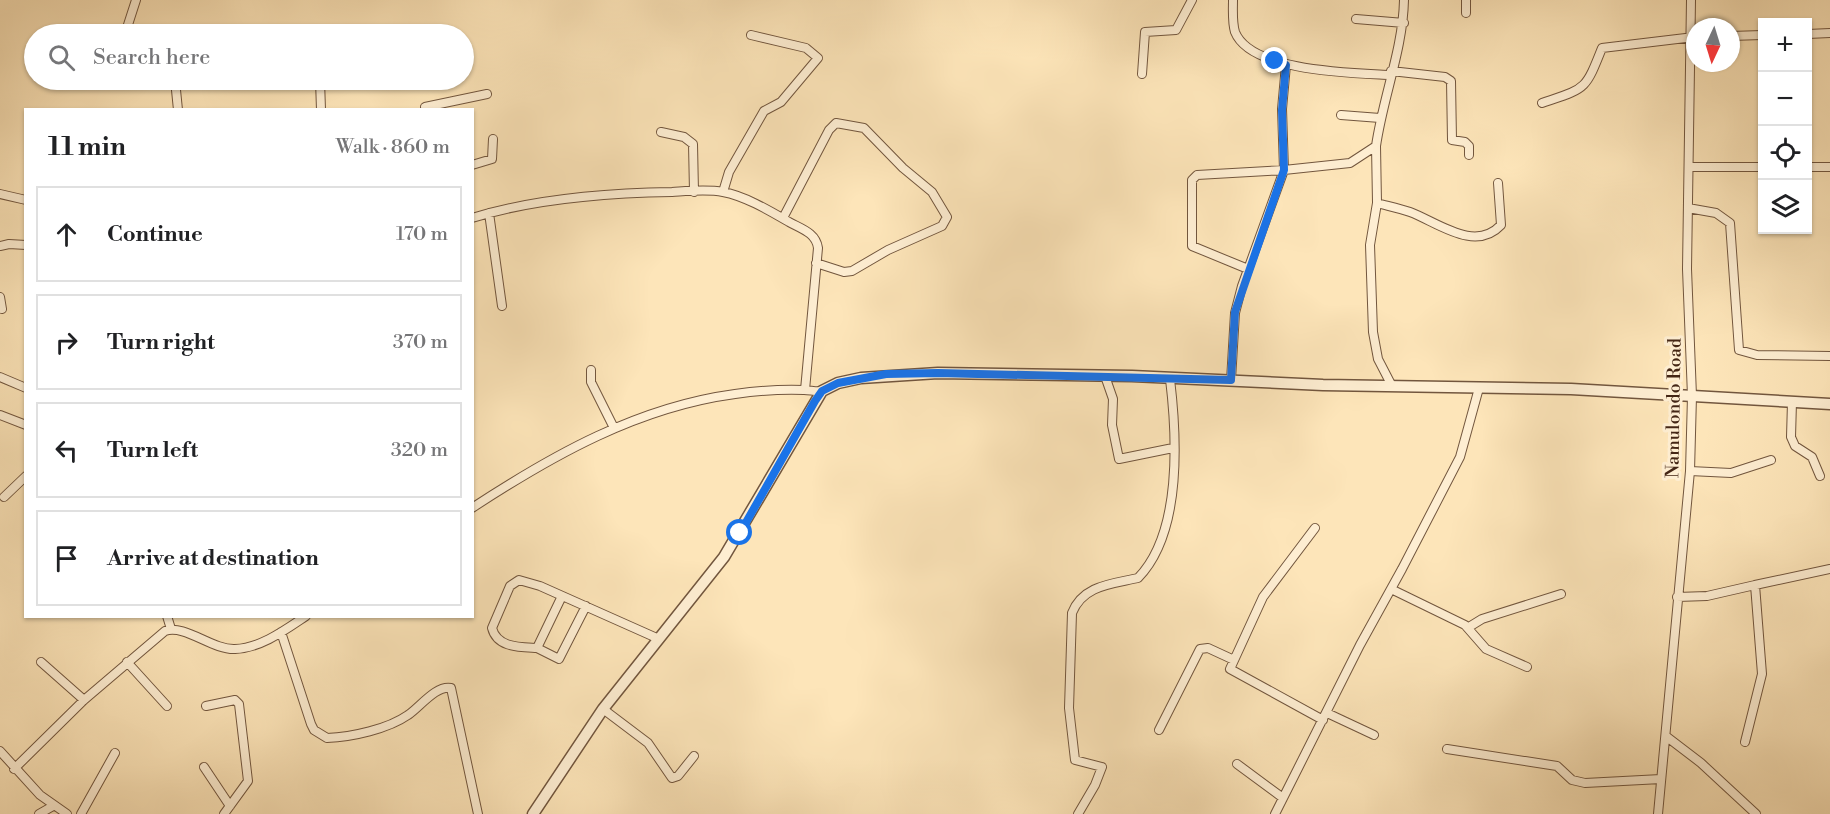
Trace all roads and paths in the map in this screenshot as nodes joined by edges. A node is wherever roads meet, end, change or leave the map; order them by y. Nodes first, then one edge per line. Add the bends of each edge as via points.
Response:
1 (136, 0) edge
2 (1192, 0) edge
3 (1233, 0) edge
4 (1404, 0) edge
5 (1466, 0) edge
6 (1691, 0) edge
7 (1466, 13) dead end
8 (1692, 18) edge
9 (1356, 19) dead end
10 (1404, 23) junction
11 (128, 24) edge
12 (1830, 33) edge
13 (1812, 34) edge
14 (751, 35) dead end
15 (1758, 35) edge
16 (1740, 36) edge
17 (1686, 38) edge
18 (1286, 65) junction
19 (1692, 72) edge
20 (1390, 73) junction
21 (1142, 74) dead end
22 (176, 90) edge
23 (320, 90) edge
24 (486, 94) dead end
25 (1542, 103) dead end
26 (178, 108) edge
27 (321, 108) edge
28 (425, 108) edge
29 (1341, 116) dead end
30 (1380, 118) junction
31 (661, 132) dead end
32 (494, 139) dead end
33 (1376, 146) junction
34 (1469, 154) dead end
35 (474, 164) edge
36 (1689, 167) junction
37 (1758, 167) edge
38 (1812, 167) edge
39 (1830, 167) edge
40 (1284, 170) junction
41 (1498, 183) dead end
42 (694, 192) junction
43 (723, 192) junction
44 (0, 194) edge
45 (24, 200) edge
46 (1377, 203) junction
47 (1688, 208) junction
48 (489, 213) junction
49 (474, 217) edge
50 (783, 218) junction
51 (24, 245) edge
52 (0, 246) edge
53 (816, 263) junction
54 (1248, 268) junction
55 (0, 297) edge
56 (502, 306) dead end
57 (2, 309) dead end
58 (1830, 356) edge
59 (591, 370) dead end
60 (1105, 376) junction
61 (0, 377) edge
62 (1170, 379) junction
63 (1231, 380) junction
64 (1392, 386) junction
65 (24, 387) edge
66 (1479, 388) junction
67 (805, 390) junction
68 (822, 391) junction
69 (1692, 396) junction
70 (1792, 402) junction
71 (1830, 404) edge
72 (0, 415) edge
73 (24, 424) edge
74 (614, 428) junction
75 (1173, 448) junction
76 (1771, 460) dead end
77 (1690, 471) junction
78 (1820, 476) dead end
79 (24, 478) edge
80 (4, 497) dead end
81 (474, 507) edge
82 (1315, 528) dead end
83 (1830, 569) edge
84 (1755, 585) junction
85 (1391, 589) junction
86 (1561, 594) dead end
87 (562, 596) junction
88 (1677, 597) junction
89 (586, 606) junction
90 (168, 618) edge
91 (303, 618) edge
92 (1469, 627) junction
93 (171, 629) junction
94 (281, 632) junction
95 (659, 639) junction
96 (537, 648) junction
97 (1234, 660) junction
98 (41, 662) dead end
99 (127, 662) junction
100 (1527, 667) dead end
101 (84, 700) junction
102 (166, 706) dead end
103 (207, 706) dead end
104 (603, 709) junction
105 (1325, 717) junction
106 (1159, 730) dead end
107 (1374, 735) dead end
108 (1667, 737) junction
109 (1745, 742) dead end
110 (1447, 749) dead end
111 (0, 751) edge
112 (115, 753) dead end
113 (694, 756) dead end
114 (1237, 764) dead end
115 (204, 767) dead end
116 (14, 769) junction
117 (1661, 779) junction
118 (1283, 798) junction
119 (53, 806) junction
120 (230, 806) junction
121 (39, 814) edge
122 (67, 814) edge
123 (81, 814) edge
124 (224, 814) edge
125 (477, 814) edge
126 (533, 814) edge
127 (1078, 814) edge
128 (1275, 814) edge
129 (1658, 814) edge
130 (1756, 814) edge

1 - 11 street
2 - 21 street via 1176,30 1145,32
3 - 18 street via 1233,22 1240,39
4 - 10 street
5 - 7 street
6 - 8 street, Namulondo Road
9 - 10 street
10 - 20 street
12 - 13 street
14 - 43 street via 806,48 818,58 781,102 764,111 729,172
15 - 16 street
17 - 25 street via 1602,48 1586,84 1577,92
18 - 20 street
18 - 40 street via 1282,110
19 - 36 street, Namulondo Road
20 - 30 street
20 - 34 street via 1445,77 1451,81 1452,140 1465,142
22 - 26 street
23 - 27 street
24 - 28 street
29 - 30 street
30 - 33 street
31 - 42 street via 684,137 693,144
32 - 35 street via 492,159
33 - 40 street via 1350,163
33 - 46 street
36 - 37 street
36 - 47 street, Namulondo Road
38 - 39 street
40 - 54 street
40 - 54 street via 1197,175 1192,180 1192,246
41 - 46 street via 1501,225 1487,235 1468,237 1408,211
42 - 43 street
42 - 48 street via 629,193
43 - 50 street
44 - 45 street
46 - 64 street via 1370,245 1373,332 1378,359
47 - 58 street via 1716,213 1730,223 1739,350
47 - 69 street, Namulondo Road
48 - 49 street
48 - 56 street
50 - 53 street via 813,235 818,248
50 - 53 street via 828,130 836,123 864,128 932,192 947,217 942,226 852,271
51 - 52 street
53 - 67 street
54 - 63 street via 1235,312
55 - 57 street
59 - 74 street via 593,385
60 - 62 street
60 - 68 street via 894,374 850,381
60 - 75 street via 1113,399 1112,425 1119,459
61 - 65 street
62 - 63 street
62 - 75 street
63 - 64 street
64 - 66 street
66 - 69 street
66 - 85 street via 1460,457
67 - 68 street
67 - 74 street via 735,394 681,406
68 - 95 street via 724,557
69 - 70 street
69 - 77 street, Namulondo Road
70 - 71 street
70 - 78 street via 1791,437 1795,446 1812,457
72 - 73 street
74 - 81 street via 586,440
75 - 127 street via 1170,506 1156,550 1144,571 1138,578 1094,589 1078,601 1072,614 1069,708 1076,760 1102,767
76 - 77 street via 1731,473
77 - 88 street, Namulondo Road
79 - 80 street
82 - 97 street via 1263,597
83 - 84 street
84 - 88 street via 1707,596
84 - 109 street via 1762,674
85 - 92 street
85 - 105 street
86 - 92 street via 1482,618
87 - 89 street
87 - 96 street
87 - 96 street via 519,580 510,586 492,628 494,634 507,644
88 - 108 street, Namulondo Road
89 - 95 street
89 - 96 street via 559,659
90 - 93 street
91 - 94 street
92 - 100 street via 1486,649
93 - 94 street via 234,649 257,644
93 - 99 street
94 - 125 street via 311,724 327,738 394,722 441,688 451,688
95 - 104 street
97 - 105 street via 1232,672
97 - 106 street via 1208,648 1200,649
98 - 101 street
99 - 101 street
99 - 102 street
101 - 116 street
103 - 120 street via 235,700 239,704 248,781
104 - 113 street via 648,743 672,778
104 - 126 street
105 - 107 street
105 - 118 street
108 - 117 street, Namulondo Road
108 - 130 street
110 - 117 street via 1557,766 1572,780 1584,783
111 - 116 street
112 - 123 street
114 - 118 street
115 - 120 street
116 - 119 street
117 - 129 street, Namulondo Road
118 - 128 street
119 - 121 street
119 - 122 street
120 - 124 street

